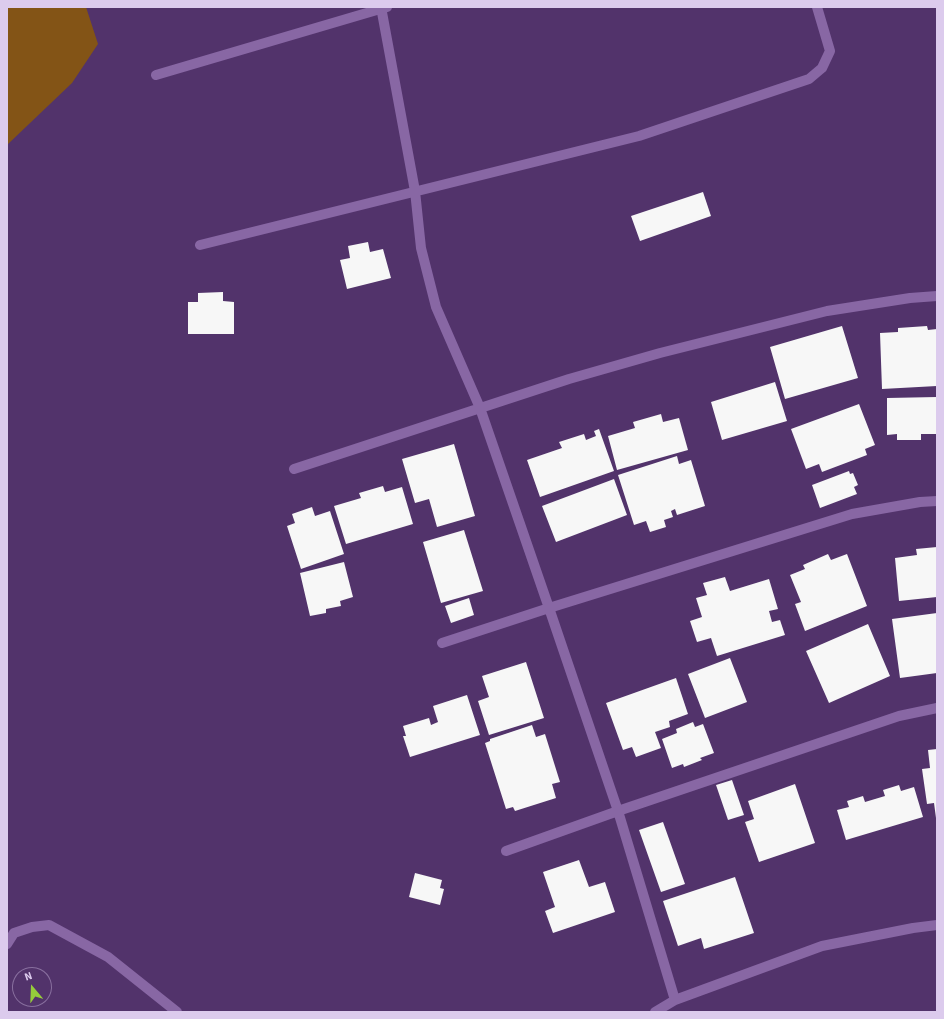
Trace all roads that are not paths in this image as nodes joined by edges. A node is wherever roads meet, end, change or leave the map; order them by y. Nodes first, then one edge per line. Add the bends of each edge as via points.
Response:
1 (817, 7) edge
2 (383, 8) edge
3 (156, 75) dead end
4 (415, 191) junction
5 (200, 245) dead end
6 (937, 296) edge
7 (480, 408) junction
8 (294, 469) dead end
9 (937, 501) edge
10 (549, 608) junction
11 (442, 643) dead end
12 (937, 708) edge
13 (618, 811) junction
14 (506, 851) dead end
15 (937, 925) edge
16 (7, 944) edge
17 (675, 1000) junction
18 (177, 1012) edge
19 (655, 1012) edge

1 - 4 street via 830,51 822,68 809,79 639,136
2 - 3 street
2 - 4 street
4 - 5 street
4 - 7 street via 420,248 436,307
6 - 7 street via 827,310 645,357
7 - 8 street
7 - 10 street
9 - 10 street via 852,514
10 - 11 street
10 - 13 street
12 - 13 street via 899,716
13 - 14 street
13 - 17 street
15 - 17 street via 822,946
16 - 18 street via 14,933 49,925 108,957
17 - 19 street

